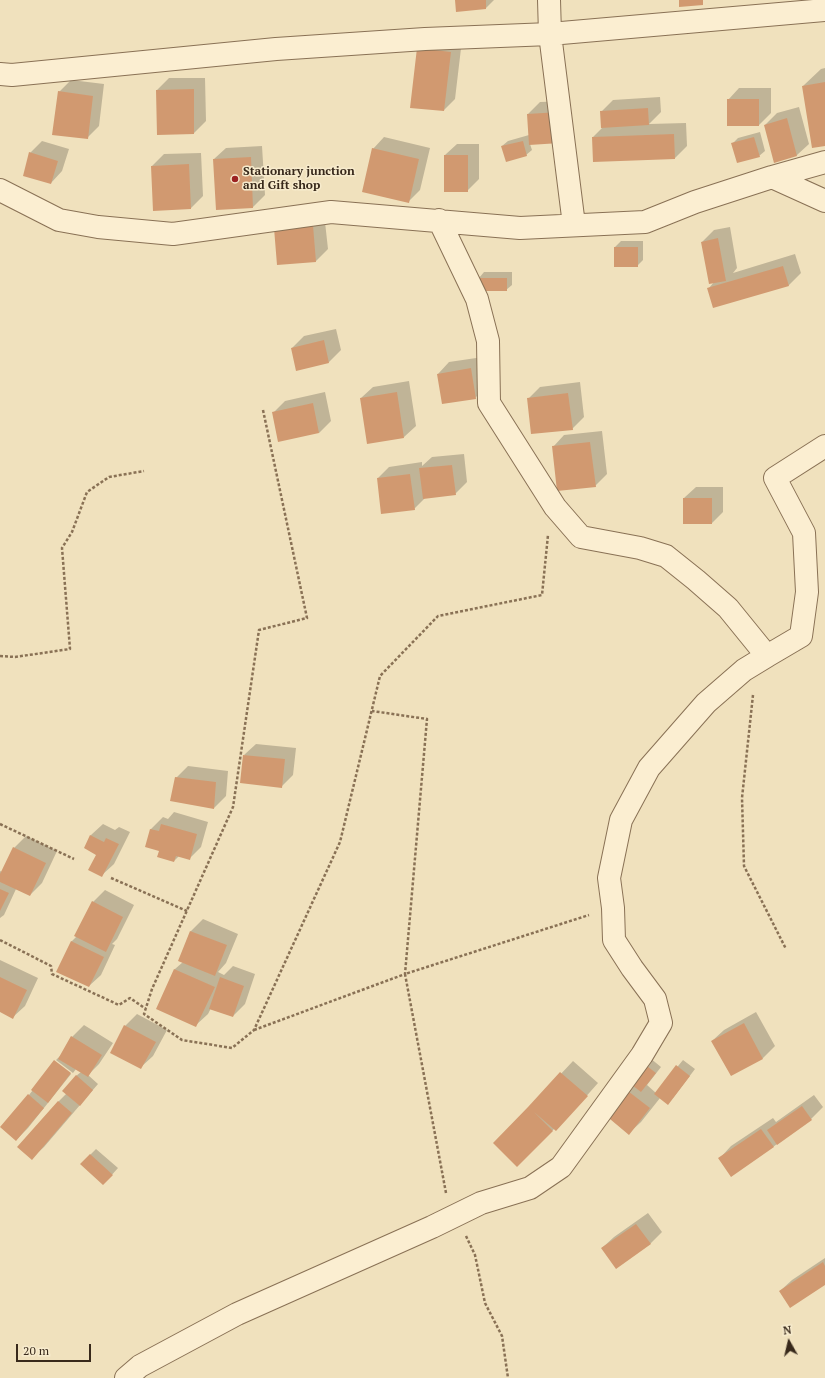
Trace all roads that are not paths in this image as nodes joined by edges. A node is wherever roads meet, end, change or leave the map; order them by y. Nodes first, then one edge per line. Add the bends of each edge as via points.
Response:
1 (549, 0) edge
2 (825, 10) edge
3 (550, 34) junction
4 (0, 74) edge
5 (825, 162) edge
6 (772, 177) junction
7 (0, 190) edge
8 (825, 201) edge
9 (439, 220) junction
10 (574, 225) junction
11 (825, 446) edge
12 (761, 659) junction
13 (126, 1378) edge

1 - 3 street
2 - 3 street
3 - 4 street via 284,48 12,75
3 - 10 street
5 - 6 street
6 - 8 street
6 - 10 street via 695,202 645,222
7 - 9 street via 58,220 98,227 173,234 331,212
9 - 10 street via 520,228
9 - 12 street via 477,299 488,341 489,403 555,507 581,537 640,548 666,556 728,608
11 - 12 street via 776,478 804,533 807,592 801,636
12 - 13 street via 744,670 706,703 648,768 621,820 608,878 613,908 614,940 655,998 661,1023 642,1055 561,1167 530,1188 481,1203 237,1314 140,1366

